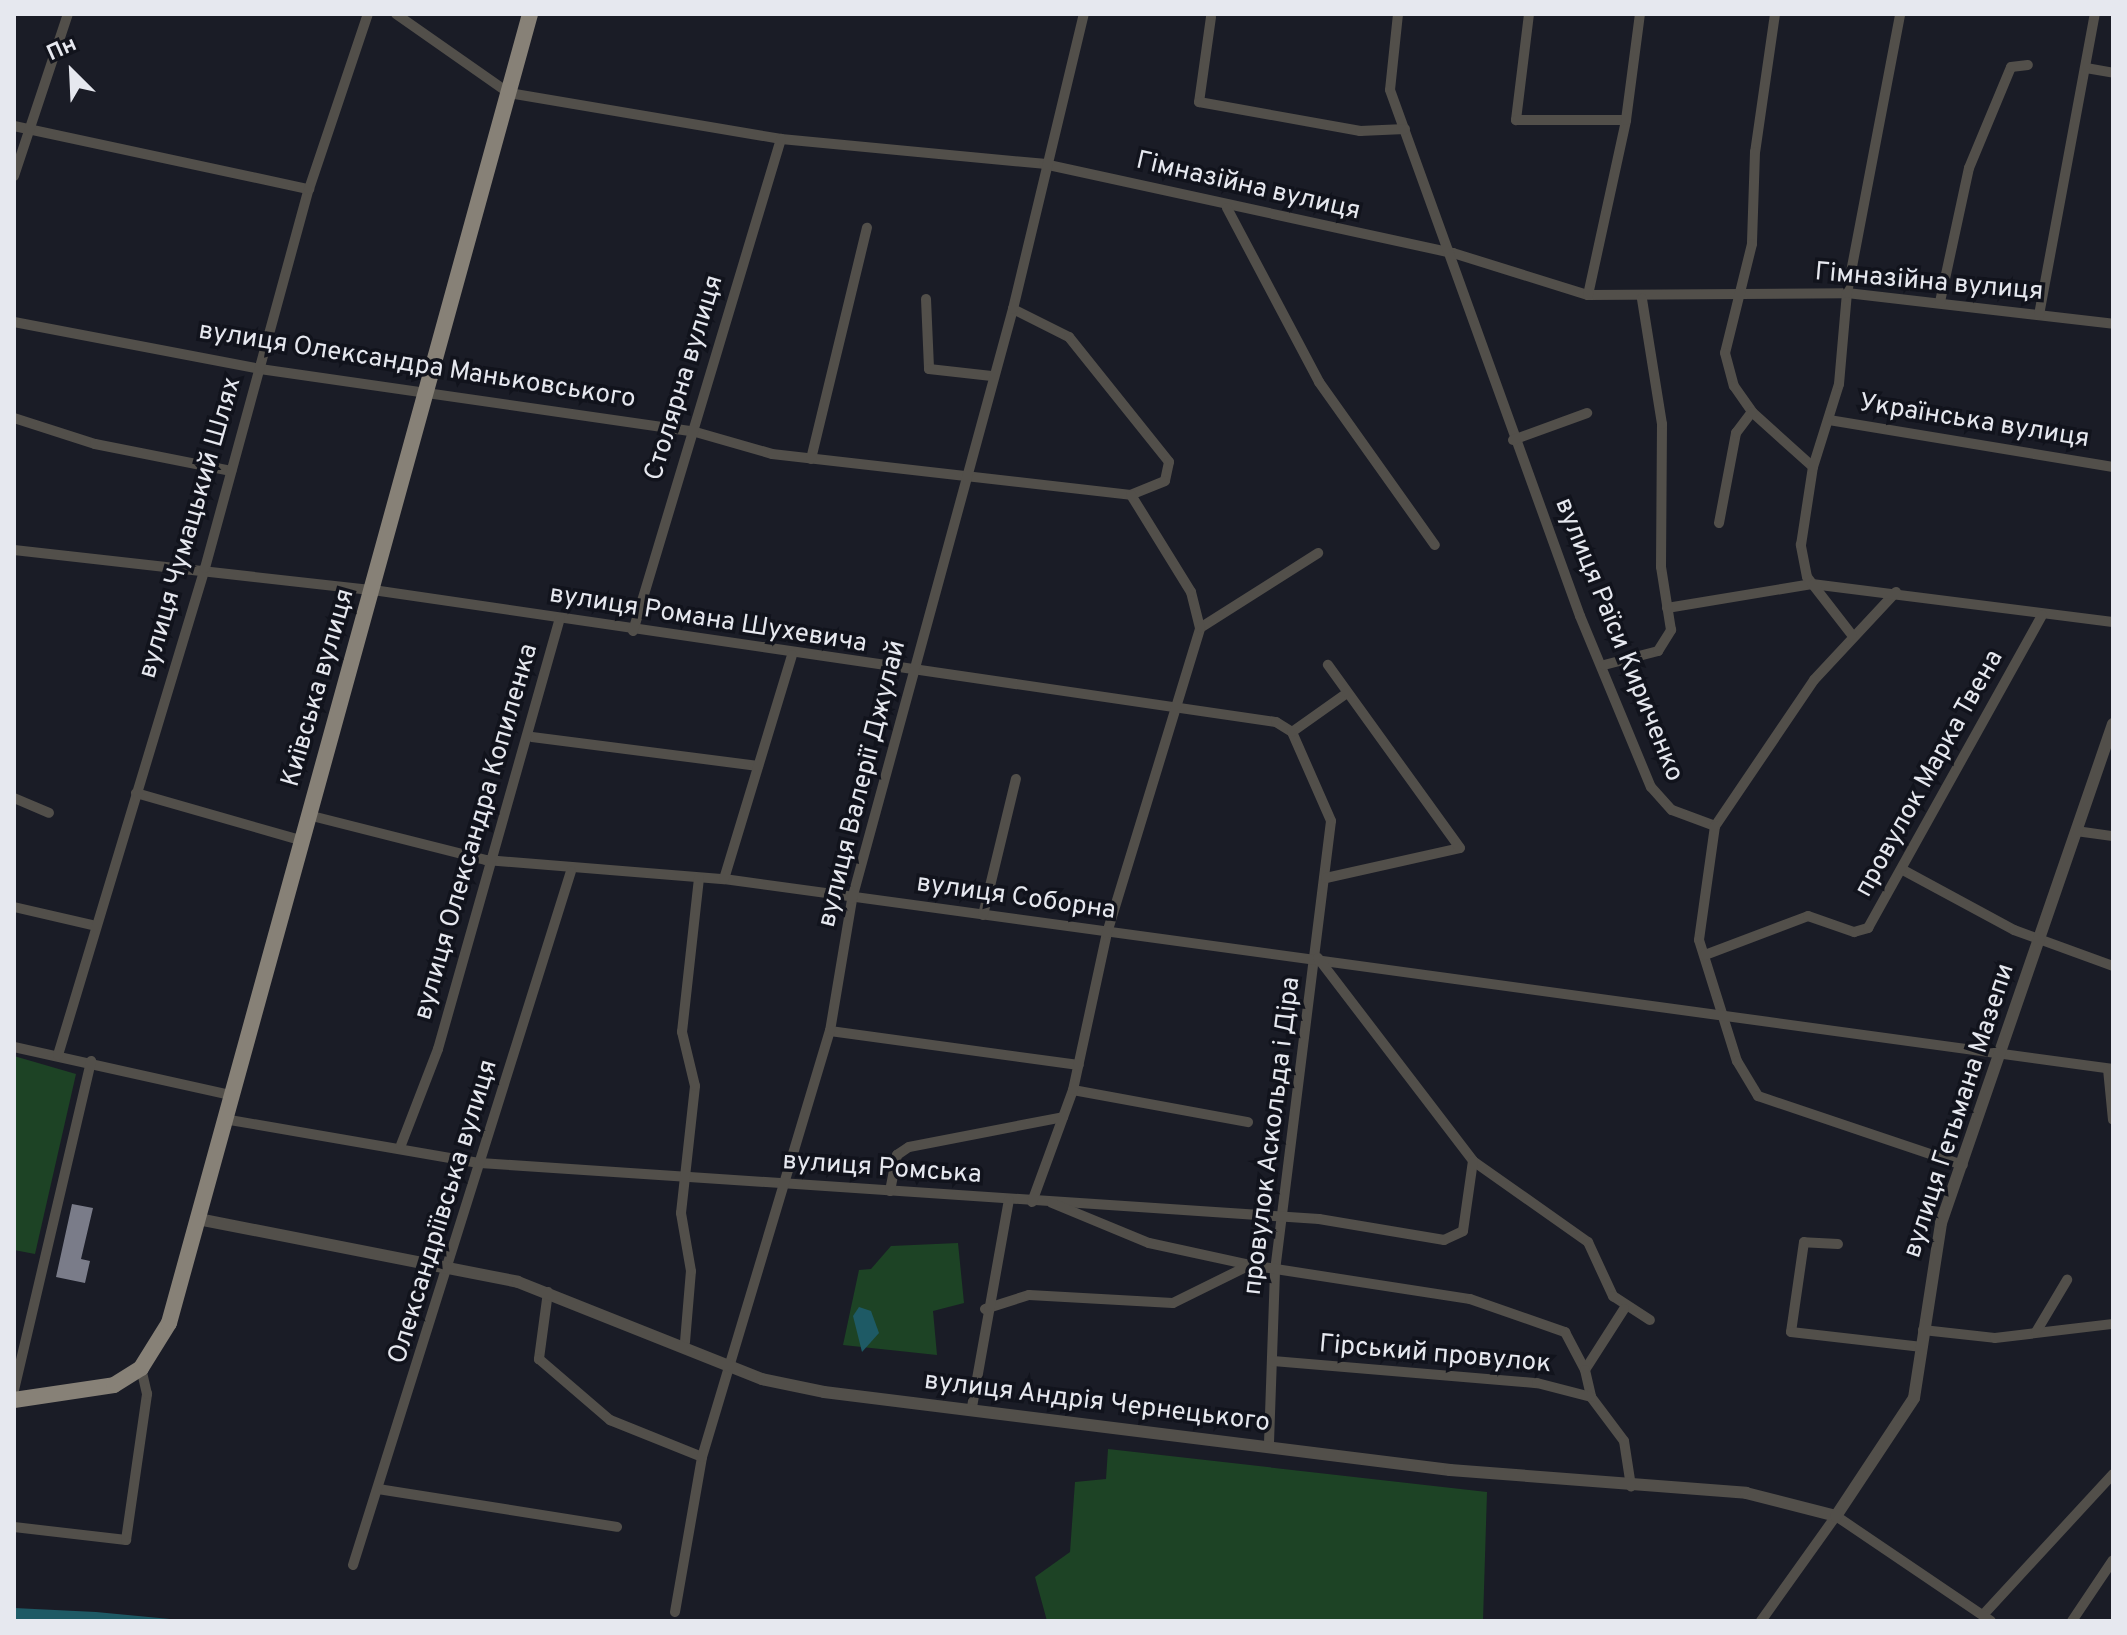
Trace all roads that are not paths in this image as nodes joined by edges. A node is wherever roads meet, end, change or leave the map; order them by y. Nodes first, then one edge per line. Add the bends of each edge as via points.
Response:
1 (68, 14) edge
2 (368, 14) edge
3 (396, 14) edge
4 (530, 14) edge
5 (1084, 14) edge
6 (1398, 14) edge
7 (1529, 14) edge
8 (1640, 14) edge
9 (1775, 14) edge
10 (1900, 14) edge
11 (2095, 14) edge
12 (1211, 17) dead end
13 (2028, 65) dead end
14 (2086, 68) junction
15 (2113, 73) edge
16 (509, 93) junction
17 (1626, 120) junction
18 (14, 126) edge
19 (29, 129) junction
20 (1405, 129) junction
21 (781, 139) junction
22 (1044, 164) junction
23 (14, 176) edge
24 (309, 189) junction
25 (1227, 208) junction
26 (867, 228) dead end
27 (1453, 253) junction
28 (1847, 293) junction
29 (1588, 295) junction
30 (1742, 295) junction
31 (926, 299) dead end
32 (1642, 299) junction
33 (1940, 302) junction
34 (1013, 309) junction
35 (2039, 315) junction
36 (14, 322) edge
37 (2113, 324) edge
38 (260, 369) junction
39 (992, 376) junction
40 (426, 394) junction
41 (1752, 412) junction
42 (1587, 413) dead end
43 (14, 418) edge
44 (1829, 420) junction
45 (692, 431) junction
46 (1513, 440) junction
47 (811, 459) junction
48 (1813, 467) junction
49 (2113, 467) edge
50 (231, 471) junction
51 (969, 472) junction
52 (1131, 495) junction
53 (1719, 523) dead end
54 (1435, 545) dead end
55 (14, 550) edge
56 (1318, 553) dead end
57 (205, 568) junction
58 (1812, 584) junction
59 (373, 590) junction
60 (1896, 592) junction
61 (1667, 608) junction
62 (2042, 615) junction
63 (560, 619) junction
64 (2113, 622) edge
65 (1200, 628) junction
66 (633, 631) junction
67 (1852, 635) junction
68 (792, 655) junction
69 (1328, 665) dead end
70 (1604, 665) junction
71 (914, 673) junction
72 (1347, 693) junction
73 (1176, 707) junction
74 (2113, 724) edge
75 (1292, 732) junction
76 (532, 737) junction
77 (758, 766) junction
78 (1016, 779) dead end
79 (136, 793) junction
80 (14, 798) edge
81 (49, 813) dead end
82 (308, 815) junction
83 (1715, 826) junction
84 (2076, 831) junction
85 (2113, 836) edge
86 (300, 840) junction
87 (486, 860) junction
88 (1903, 870) junction
89 (571, 871) junction
90 (699, 878) junction
91 (1326, 878) junction
92 (724, 879) junction
93 (852, 899) junction
94 (14, 907) edge
95 (983, 915) junction
96 (96, 926) junction
97 (1107, 933) junction
98 (2038, 940) junction
99 (1705, 955) junction
100 (1318, 958) junction
101 (2113, 966) edge
102 (1720, 1011) junction
103 (830, 1031) junction
104 (14, 1047) edge
105 (2003, 1049) junction
106 (58, 1055) junction
107 (91, 1061) junction
108 (1079, 1065) junction
109 (2111, 1069) edge
110 (1073, 1090) junction
111 (230, 1095) junction
112 (1063, 1117) junction
113 (224, 1119) junction
114 (2113, 1120) edge
115 (1248, 1122) dead end
116 (401, 1145) junction
117 (1473, 1161) junction
118 (480, 1163) junction
119 (1963, 1165) junction
120 (684, 1177) junction
121 (787, 1184) junction
122 (890, 1191) junction
123 (1009, 1200) junction
124 (1050, 1201) junction
125 (1032, 1202) junction
126 (1286, 1217) junction
127 (198, 1219) junction
128 (1838, 1244) dead end
129 (1250, 1265) junction
130 (452, 1266) junction
131 (1275, 1271) junction
132 (2067, 1280) dead end
133 (548, 1292) junction
134 (985, 1309) junction
135 (1624, 1309) junction
136 (1650, 1320) dead end
137 (2113, 1324) edge
138 (1923, 1330) junction
139 (2036, 1332) junction
140 (685, 1342) junction
141 (1922, 1347) junction
142 (1273, 1361) junction
143 (730, 1362) junction
144 (141, 1368) junction
145 (1585, 1370) junction
146 (14, 1390) edge
147 (1591, 1397) junction
148 (14, 1400) edge
149 (972, 1407) junction
150 (1269, 1447) junction
151 (702, 1457) junction
152 (2113, 1474) edge
153 (1631, 1486) junction
154 (378, 1489) junction
155 (1836, 1516) junction
156 (14, 1527) edge
157 (617, 1527) dead end
158 (2113, 1560) edge
159 (353, 1565) dead end
160 (675, 1612) dead end
161 (1987, 1618) edge
162 (1761, 1621) edge
163 (2072, 1621) edge

1 - 19 street
2 - 24 street, вулиця Чумацький Шлях
3 - 16 street, Гімназійна вулиця
4 - 16 main road, Київська вулиця
5 - 22 street, вулиця Валерії Джулай
6 - 20 street, вулиця Раїси Кириченко via 1387,75
7 - 17 street via 1516,120
8 - 17 street
9 - 30 street
10 - 28 street
11 - 14 street
12 - 20 street via 1199,102 1360,131
13 - 33 street via 2011,67 1969,168
14 - 15 street
14 - 35 street
16 - 21 street, Гімназійна вулиця
16 - 40 main road, Київська вулиця
17 - 29 street
18 - 19 street
19 - 23 street
19 - 24 street
20 - 27 street, вулиця Раїси Кириченко
21 - 22 street, Гімназійна вулиця
21 - 45 street, Столярна вулиця
22 - 25 street, Гімназійна вулиця
22 - 34 street, вулиця Валерії Джулай
24 - 38 street, вулиця Чумацький Шлях
25 - 27 street, Гімназійна вулиця
25 - 54 street via 1319,382
26 - 47 street
27 - 29 street, Гімназійна вулиця
27 - 46 street, вулиця Раїси Кириченко
28 - 30 street, Гімназійна вулиця
28 - 33 street, Гімназійна вулиця
28 - 44 street
29 - 32 street, Гімназійна вулиця
30 - 32 street, Гімназійна вулиця
30 - 41 street via 1725,353 1734,386
31 - 39 street via 929,369
32 - 61 street via 1662,424
33 - 35 street, Гімназійна вулиця
34 - 39 street, вулиця Валерії Джулай
34 - 52 street via 1069,337 1169,462 1165,481
35 - 37 street, Гімназійна вулиця
36 - 38 street, вулиця Олександра Маньковського
38 - 40 street, вулиця Олександра Маньковського
38 - 50 street, вулиця Чумацький Шлях
39 - 51 street, вулиця Валерії Джулай
40 - 45 street, вулиця Олександра Маньковського
40 - 59 main road, Київська вулиця
41 - 48 street
41 - 53 street via 1736,433
42 - 46 street
43 - 50 street via 95,444
44 - 48 street
44 - 49 street, Українська вулиця
45 - 47 street, вулиця Олександра Маньковського
45 - 66 street, Столярна вулиця
46 - 70 street, вулиця Раїси Кириченко
47 - 51 street, вулиця Олександра Маньковського
48 - 58 street via 1801,545
50 - 57 street, вулиця Чумацький Шлях
51 - 52 street, вулиця Олександра Маньковського
51 - 71 street, вулиця Валерії Джулай
52 - 65 street via 1191,592
55 - 57 street, вулиця Романа Шухевича
56 - 65 street
57 - 59 street, вулиця Романа Шухевича
57 - 79 street, вулиця Чумацький Шлях
58 - 60 street
58 - 61 street
58 - 67 street
59 - 63 street, вулиця Романа Шухевича
59 - 82 main road, Київська вулиця
60 - 62 street
60 - 67 street
61 - 70 street via 1671,630 1665,646
62 - 64 street
62 - 88 street, провулок Марка Твена via 1913,838
63 - 66 street, вулиця Романа Шухевича
63 - 76 street, вулиця Олександра Копиленка
65 - 73 street
66 - 68 street, вулиця Романа Шухевича
67 - 83 street
68 - 71 street, вулиця Романа Шухевича
68 - 77 street
69 - 72 street
70 - 83 street, вулиця Раїси Кириченко via 1651,787 1672,810
71 - 73 street, вулиця Романа Шухевича
71 - 93 street, вулиця Валерії Джулай
72 - 75 street
72 - 91 street via 1460,848
73 - 75 street, вулиця Романа Шухевича via 1276,722
73 - 97 street
74 - 84 street, вулиця Гетьмана Мазепи
75 - 91 street via 1331,806
76 - 77 street
76 - 87 street, вулиця Олександра Копиленка
77 - 92 street
78 - 95 street
79 - 86 street
79 - 96 street, вулиця Чумацький Шлях
80 - 81 street
82 - 86 main road, Київська вулиця
82 - 87 street, вулиця Соборна
83 - 99 street via 1698,920
84 - 85 street
84 - 98 street, вулиця Гетьмана Мазепи
86 - 111 main road, Київська вулиця
87 - 89 street, вулиця Соборна
87 - 116 street, вулиця Олександра Копиленка via 438,1049
88 - 98 street
88 - 99 street, провулок Марка Твена via 1863,931 1808,916
89 - 90 street, вулиця Соборна
89 - 118 street, Олександріївська вулиця
90 - 92 street, вулиця Соборна
90 - 120 street via 682,1032 695,1086
91 - 100 street, провулок Аскольда і Діра
92 - 93 street, вулиця Соборна
93 - 95 street, вулиця Соборна
93 - 103 street, вулиця Валерії Джулай
94 - 96 street
95 - 97 street, вулиця Соборна
96 - 106 street, вулиця Чумацький Шлях
97 - 100 street, вулиця Соборна
97 - 108 street
98 - 101 street
98 - 105 street, вулиця Гетьмана Мазепи
99 - 102 street
100 - 102 street, вулиця Соборна
100 - 117 street
100 - 126 street, провулок Аскольда і Діра
102 - 105 street, вулиця Соборна
102 - 119 street via 1737,1061 1758,1096
103 - 108 street
103 - 121 street, вулиця Валерії Джулай
104 - 106 street
105 - 109 street, вулиця Соборна
105 - 119 street, вулиця Гетьмана Мазепи
106 - 107 street
107 - 111 street
107 - 146 street
108 - 110 street
109 - 114 street
110 - 112 street
110 - 115 street
111 - 113 main road, Київська вулиця
112 - 122 street via 909,1147 897,1155
112 - 125 street
113 - 116 street, вулиця Ромська
113 - 127 main road, Київська вулиця
116 - 118 street, вулиця Ромська
117 - 126 street, вулиця Ромська via 1457,1239
117 - 135 street via 1588,1242
118 - 120 street, вулиця Ромська
118 - 130 street, Олександріївська вулиця
119 - 138 street, вулиця Гетьмана Мазепи via 1935,1247
120 - 121 street, вулиця Ромська
120 - 140 street via 691,1271
121 - 122 street, вулиця Ромська
121 - 143 street, вулиця Валерії Джулай
122 - 123 street, вулиця Ромська
123 - 125 street, вулиця Ромська
123 - 134 street
124 - 125 street, вулиця Ромська
124 - 126 street, вулиця Ромська
124 - 129 street via 1149,1243
126 - 131 street, провулок Аскольда і Діра
127 - 130 street, вулиця Андрія Чернецького
127 - 144 main road, Київська вулиця via 169,1323
128 - 141 street via 1804,1242 1791,1332
129 - 131 street
129 - 134 street via 1173,1303 1029,1295
130 - 133 street, вулиця Андрія Чернецького
130 - 154 street, Олександріївська вулиця
131 - 142 street, провулок Аскольда і Діра
131 - 145 street via 1470,1299 1565,1332
132 - 139 street
133 - 140 street, вулиця Андрія Чернецького
133 - 151 street via 539,1359 610,1420
134 - 149 street
135 - 136 street
135 - 145 street
137 - 139 street
138 - 139 street via 1995,1338
138 - 141 street, вулиця Гетьмана Мазепи
140 - 143 street, вулиця Андрія Чернецького
141 - 155 street, вулиця Гетьмана Мазепи via 1905,1420
142 - 147 street, Гірський провулок via 1537,1383
142 - 150 street, провулок Аскольда і Діра
143 - 149 street, вулиця Андрія Чернецького via 813,1390
143 - 151 street, вулиця Валерії Джулай
144 - 148 main road via 80,1395
144 - 156 street via 147,1394 126,1540
145 - 147 street
147 - 153 street via 1624,1441
149 - 150 street, вулиця Андрія Чернецького
150 - 153 street, вулиця Андрія Чернецького
151 - 160 street, вулиця Валерії Джулай
152 - 161 street, вулиця Андрія Чернецького
153 - 155 street, вулиця Андрія Чернецького via 1746,1493
154 - 157 street
154 - 159 street, Олександріївська вулиця
155 - 161 street, вулиця Андрія Чернецького
155 - 162 street, вулиця Гетьмана Мазепи
158 - 163 street

